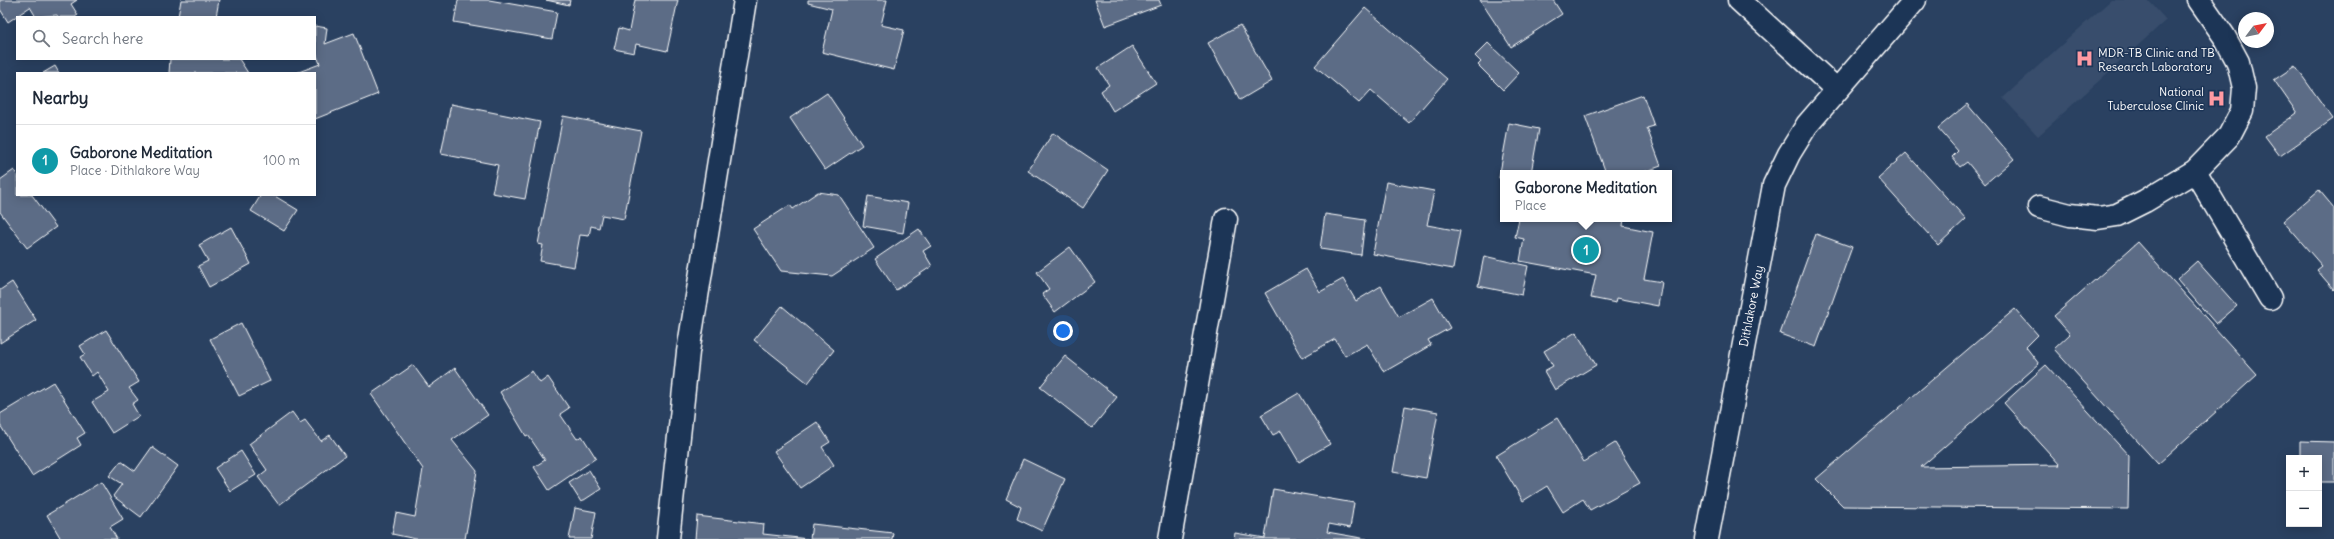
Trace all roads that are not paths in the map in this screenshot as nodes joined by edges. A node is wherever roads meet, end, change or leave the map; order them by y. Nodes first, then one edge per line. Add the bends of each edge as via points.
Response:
1 (745, 0) edge
2 (1740, 0) edge
3 (1915, 0) edge
4 (2199, 0) edge
5 (1836, 89) junction
6 (2195, 171) junction
7 (2040, 207) dead end
8 (1226, 219) dead end
9 (2270, 298) dead end
10 (668, 539) edge
11 (1170, 539) edge
12 (1707, 539) edge

1 - 10 street via 688,352
2 - 5 street
3 - 5 street, Dithlakore Way
4 - 6 street via 2238,62 2244,88 2242,112 2229,136
5 - 12 street, Dithlakore Way via 1807,125 1774,185
6 - 7 street via 2117,215 2098,218 2070,215
6 - 9 street
8 - 11 street

